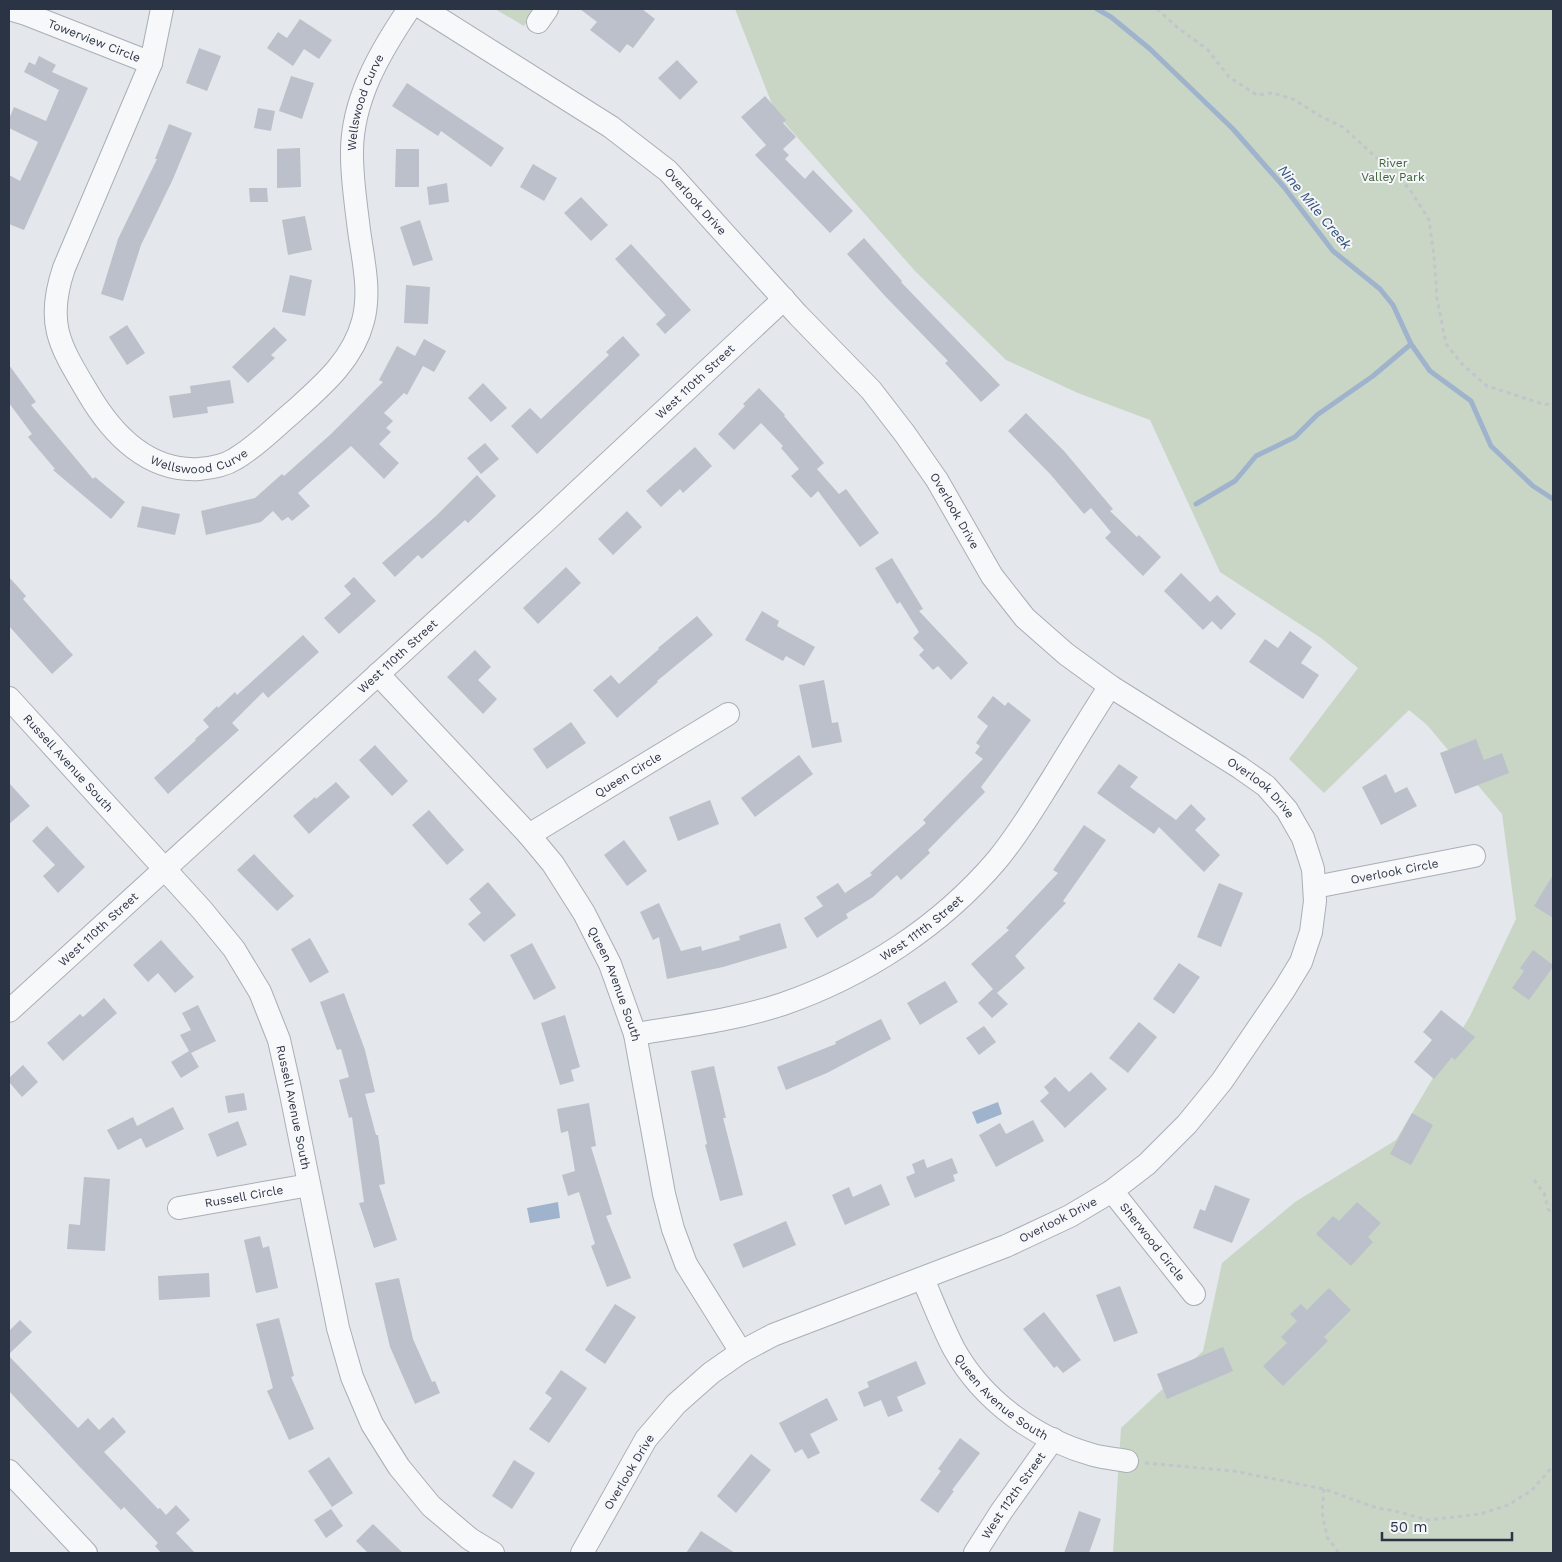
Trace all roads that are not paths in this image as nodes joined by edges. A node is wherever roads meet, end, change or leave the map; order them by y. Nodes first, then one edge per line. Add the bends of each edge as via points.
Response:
1 (162, 9) edge
2 (409, 9) edge
3 (424, 9) edge
4 (9, 10) edge
5 (151, 63) junction
6 (784, 299) junction
7 (378, 674) junction
8 (1110, 686) junction
9 (9, 698) edge
10 (728, 714) dead end
11 (528, 835) junction
12 (1474, 856) dead end
13 (165, 870) junction
14 (1315, 888) junction
15 (9, 1011) edge
16 (634, 1034) junction
17 (309, 1185) junction
18 (1112, 1191) junction
19 (179, 1208) dead end
20 (923, 1279) junction
21 (1194, 1294) dead end
22 (741, 1352) junction
23 (1054, 1439) junction
24 (1127, 1461) road end
25 (9, 1471) edge
26 (86, 1553) edge
27 (493, 1553) edge
28 (582, 1553) edge
29 (975, 1553) edge

1 - 5 street, Wellswood Curve
2 - 5 street, Wellswood Curve via 369,77 356,114 352,153 354,192 368,296 355,344 324,384 252,447 233,461 210,468 186,470 162,465 140,454 122,438 91,399 57,334 56,290
3 - 6 street, Overlook Drive via 611,127 668,171
4 - 5 street, Towerview Circle
6 - 7 street, West 110th Street
6 - 8 street, Overlook Drive via 870,390 905,434 937,480 992,576 1026,618 1066,654
7 - 11 street, Queen Avenue South
7 - 13 street, West 110th Street
8 - 14 street, Overlook Drive via 1266,786 1287,810 1303,838
8 - 16 street, West 111th Street via 1026,820 996,860 963,896 926,927 834,984 782,1004 731,1018
9 - 13 street, Russell Avenue South
10 - 11 street, Queen Circle
11 - 16 street, Queen Avenue South via 553,864 584,913 610,964
12 - 14 street, Overlook Circle
13 - 15 street, West 110th Street
13 - 17 street, Russell Avenue South via 234,949 260,992 278,1040
14 - 18 street, Overlook Drive via 1311,932 1301,962 1284,990 1222,1081 1187,1124 1147,1164
16 - 22 street, Queen Avenue South via 673,1229 686,1264
17 - 19 street, Russell Circle
17 - 27 street, Russell Avenue South via 338,1328 352,1377 372,1424 399,1467 431,1506 470,1539
18 - 20 street, Overlook Drive via 1070,1216
18 - 21 street, Sherwood Circle
20 - 22 street, Overlook Drive via 773,1335
20 - 23 street, Queen Avenue South via 955,1350 977,1380 1003,1408 1034,1430
22 - 28 street, Overlook Drive via 676,1404 646,1439
23 - 24 street, Queen Avenue South via 1094,1456
23 - 29 street, West 112th Street
25 - 26 street

